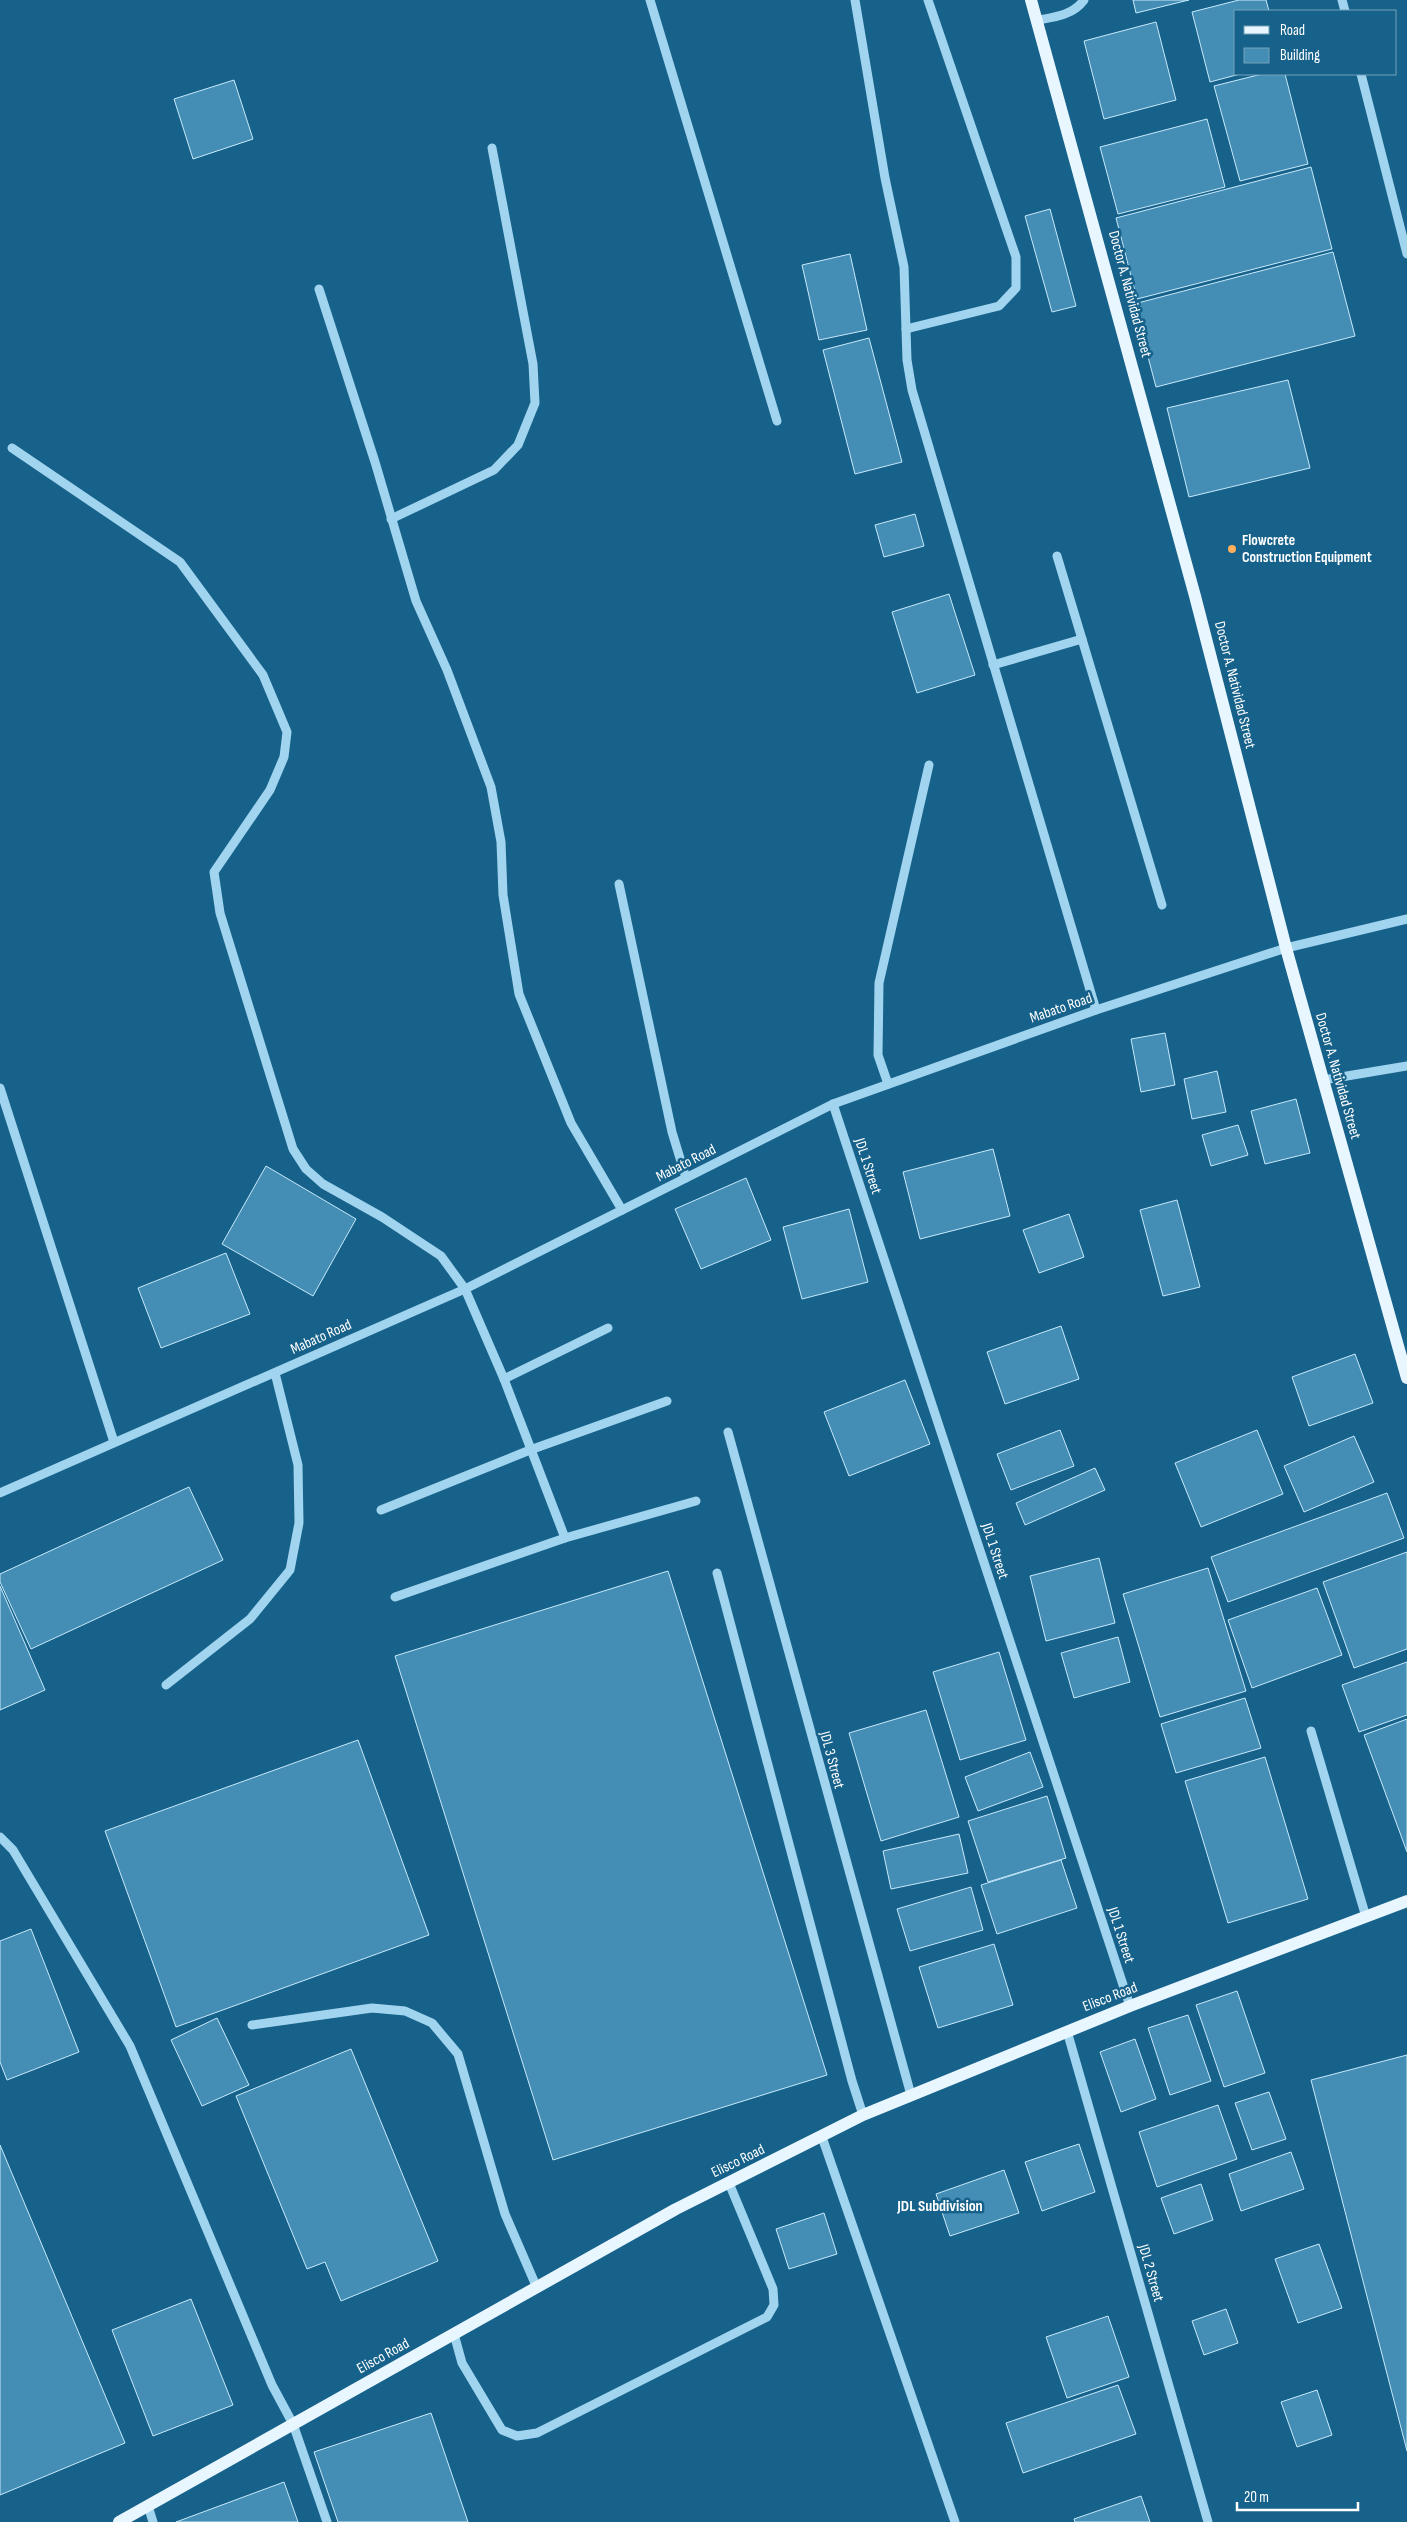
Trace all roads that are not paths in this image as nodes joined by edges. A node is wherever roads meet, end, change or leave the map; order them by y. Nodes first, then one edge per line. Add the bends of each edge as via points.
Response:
1 (650, 0) edge
2 (854, 0) edge
3 (928, 0) edge
4 (1031, 0) edge
5 (1084, 0) edge
6 (1038, 20) junction
7 (1361, 75) edge
8 (492, 148) dead end
9 (1407, 254) edge
10 (319, 289) dead end
11 (906, 329) junction
12 (777, 420) dead end
13 (12, 448) dead end
14 (391, 518) junction
15 (1057, 556) dead end
16 (1082, 638) junction
17 (993, 665) junction
18 (929, 764) dead end
19 (619, 884) dead end
20 (1162, 905) dead end
21 (1407, 919) edge
22 (1286, 948) junction
23 (1096, 1010) junction
24 (1407, 1066) edge
25 (1323, 1080) junction
26 (888, 1084) junction
27 (0, 1088) edge
28 (833, 1104) junction
29 (686, 1178) junction
30 (622, 1210) junction
31 (465, 1289) junction
32 (608, 1328) dead end
33 (275, 1372) junction
34 (1407, 1378) edge
35 (504, 1379) junction
36 (667, 1401) dead end
37 (728, 1432) dead end
38 (114, 1442) junction
39 (530, 1450) junction
40 (0, 1493) edge
41 (696, 1501) dead end
42 (381, 1510) dead end
43 (565, 1538) junction
44 (717, 1573) dead end
45 (395, 1598) dead end
46 (166, 1684) dead end
47 (1311, 1731) dead end
48 (0, 1837) edge
49 (1407, 1901) edge
50 (1366, 1917) junction
51 (1130, 2006) junction
52 (252, 2025) dead end
53 (1068, 2032) junction
54 (910, 2095) junction
55 (864, 2116) junction
56 (822, 2137) junction
57 (729, 2183) junction
58 (537, 2288) junction
59 (454, 2334) junction
60 (293, 2424) junction
61 (148, 2506) junction
62 (119, 2522) edge
63 (153, 2522) edge
64 (328, 2522) edge
65 (955, 2522) edge
66 (1208, 2522) edge

1 - 12 street
2 - 11 street via 904,266
3 - 11 street via 1016,257 1016,288 999,306
4 - 6 main road, Doctor A. Natividad Street
5 - 6 street via 1061,16
6 - 22 main road, Doctor A. Natividad Street via 1195,596
7 - 9 street
8 - 14 street via 533,364 535,403 518,445 494,470
10 - 14 street
11 - 17 street via 912,390
13 - 31 street via 180,562 263,676 286,732 284,757 270,790 214,872 220,913 293,1149 306,1169 323,1184 382,1217 441,1256
14 - 30 street via 416,601 447,670 490,788 501,842 503,895 519,994 571,1123
15 - 16 street
16 - 17 street
16 - 20 street
17 - 23 street
18 - 26 street via 879,983 878,1055
19 - 29 street via 672,1132
21 - 22 street, Mabato Road
22 - 23 street, Mabato Road
22 - 25 main road, Doctor A. Natividad Street
23 - 26 street, Mabato Road
24 - 25 street
25 - 34 main road, Doctor A. Natividad Street
26 - 28 street, Mabato Road
27 - 38 street
28 - 29 street, Mabato Road
28 - 51 street, JDL 1 Street
29 - 30 street, Mabato Road
30 - 31 street, Mabato Road
31 - 33 street, Mabato Road
31 - 35 street
32 - 35 street
33 - 38 street, Mabato Road
33 - 46 street via 298,1465 299,1523 290,1570 250,1619
35 - 39 street
36 - 39 street
37 - 54 street, JDL 3 Street
38 - 40 street, Mabato Road
39 - 42 street
39 - 43 street
41 - 43 street
43 - 45 street
44 - 55 street
47 - 50 street
48 - 60 street via 14,1850 130,2046 272,2385
49 - 50 main road, Elisco Road
50 - 51 main road, Elisco Road
51 - 53 main road, Elisco Road
52 - 58 street via 372,2008 405,2011 432,2023 458,2054 505,2214
53 - 54 main road, Elisco Road
53 - 66 street, JDL 2 Street
54 - 55 main road, Elisco Road
55 - 56 main road, Elisco Road
56 - 57 main road, Elisco Road
56 - 65 street
57 - 58 main road, Elisco Road
57 - 59 street via 773,2289 774,2305 767,2318 536,2433 517,2436 502,2430 462,2363
58 - 59 main road, Elisco Road
59 - 60 main road, Elisco Road
60 - 61 main road, Elisco Road
60 - 64 street
61 - 62 main road, Elisco Road
61 - 63 street

